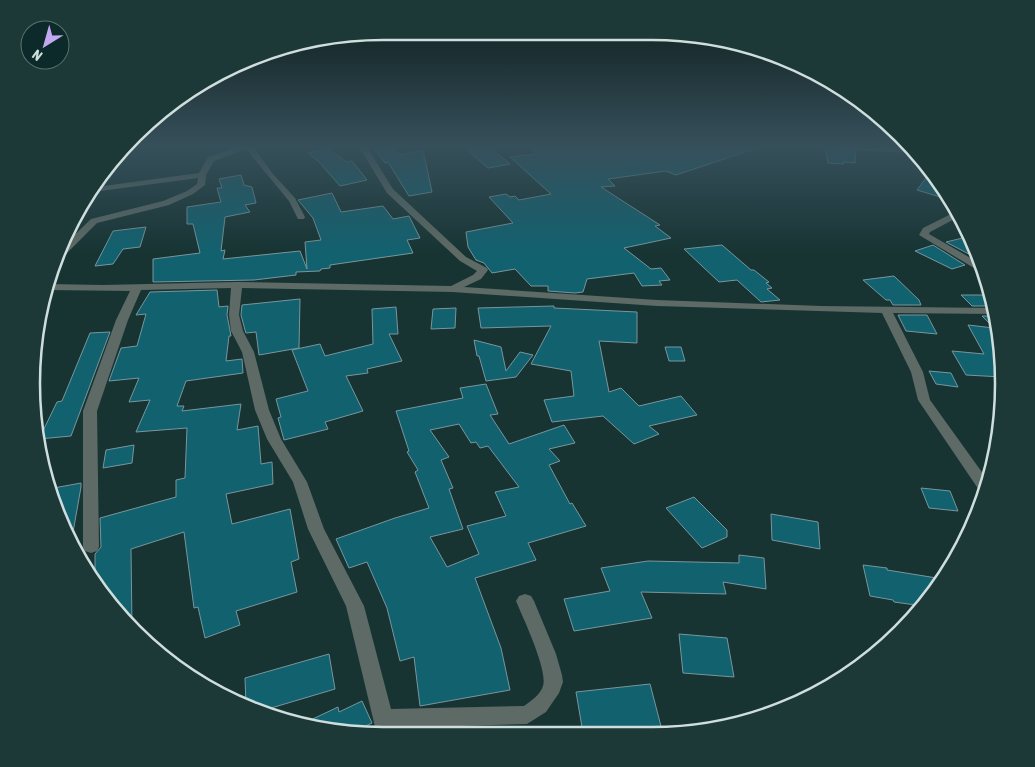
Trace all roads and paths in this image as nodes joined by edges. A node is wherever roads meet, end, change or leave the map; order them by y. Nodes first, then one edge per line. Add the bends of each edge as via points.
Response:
1 (153, 182) edge
2 (201, 182) edge
3 (276, 182) edge
4 (384, 182) edge
5 (101, 189) edge
6 (951, 216) edge
7 (301, 217) dead end
8 (68, 247) edge
9 (973, 263) edge
10 (237, 285) junction
11 (54, 287) edge
12 (137, 287) junction
13 (452, 289) junction
14 (885, 309) junction
15 (987, 311) edge
16 (981, 481) edge
17 (91, 547) dead end
18 (524, 601) dead end
19 (385, 727) edge

1 - 5 street
2 - 8 street via 192,193 181,198 94,221
3 - 7 street via 294,200
4 - 13 street via 390,191 463,259 483,270 477,277
6 - 9 street via 926,230 924,235
10 - 12 street
10 - 13 street
10 - 19 street via 234,315 237,331 248,352 262,410 274,439 300,482 316,530 355,606
11 - 12 street
12 - 17 street via 90,411
13 - 14 street via 657,303
14 - 15 street
14 - 16 street via 917,372 924,400
18 - 19 street via 549,661 553,682 544,702 527,715

